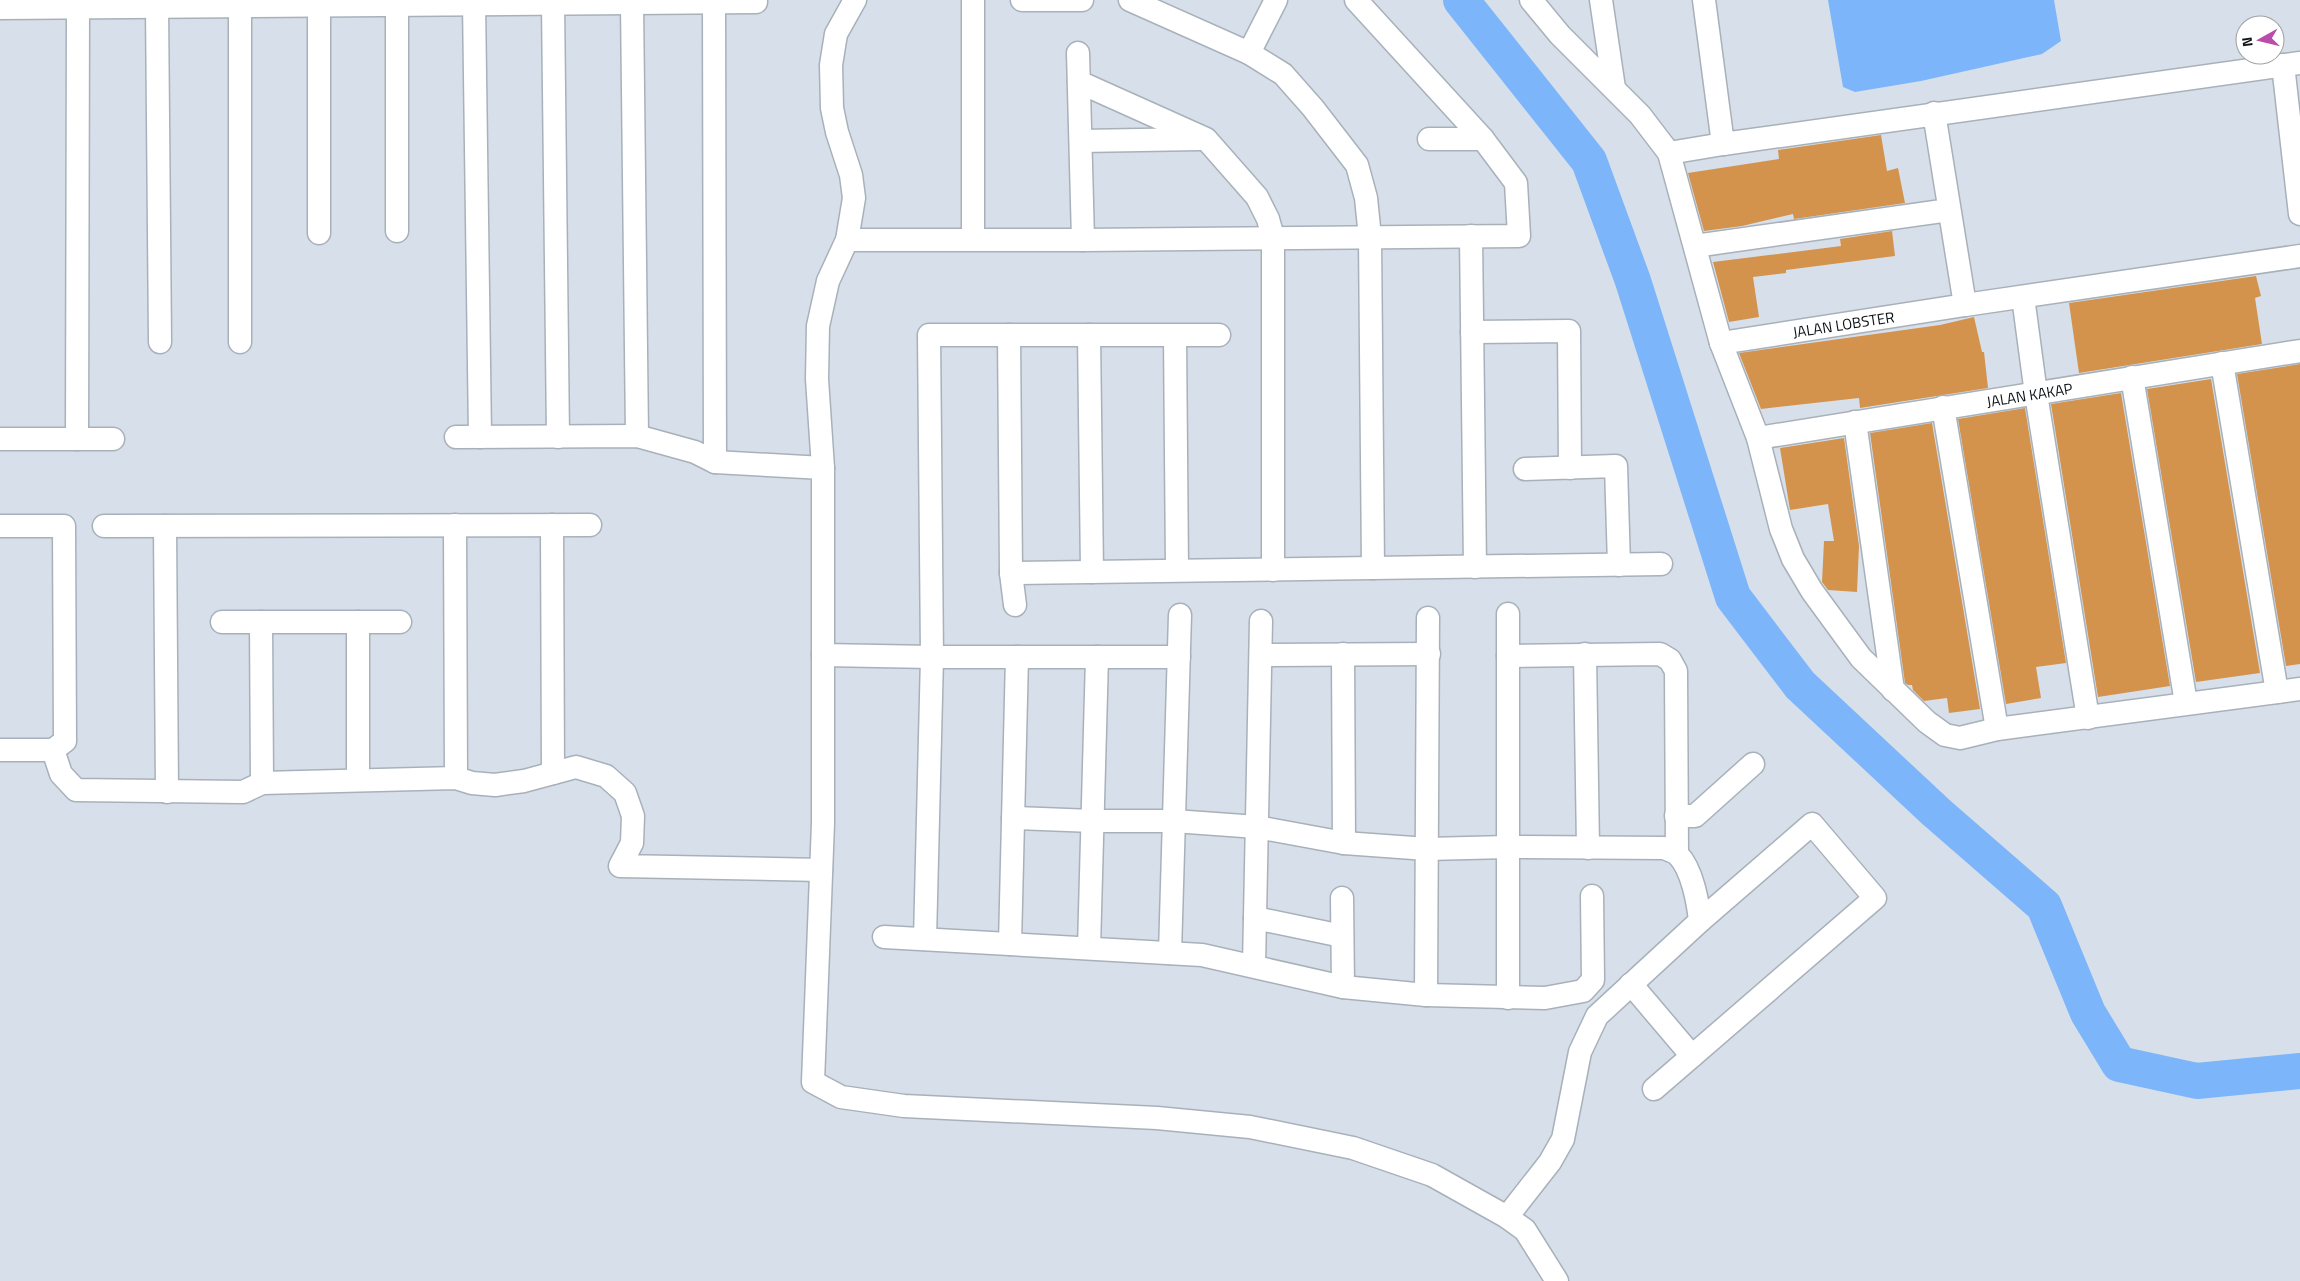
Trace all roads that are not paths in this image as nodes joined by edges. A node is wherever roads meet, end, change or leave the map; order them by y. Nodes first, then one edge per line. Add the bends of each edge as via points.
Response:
1 (855, 0) edge
2 (973, 0) edge
3 (1022, 0) edge
4 (1046, 0) edge
5 (1082, 0) edge
6 (1130, 0) edge
7 (1276, 0) edge
8 (1356, 0) edge
9 (1532, 0) edge
10 (1601, 0) edge
11 (1704, 0) edge
12 (397, 2) edge
13 (474, 2) junction
14 (756, 2) dead end
15 (553, 3) junction
16 (632, 3) junction
17 (714, 3) junction
18 (319, 4) junction
19 (240, 5) junction
20 (157, 6) junction
21 (78, 7) junction
22 (0, 8) edge
23 (1078, 52) dead end
24 (1249, 53) junction
25 (2291, 64) edge
26 (1079, 82) junction
27 (1614, 88) junction
28 (1934, 112) junction
29 (1206, 139) junction
30 (1429, 139) dead end
31 (1483, 139) junction
32 (1081, 141) junction
33 (1723, 144) junction
34 (1670, 154) junction
35 (2297, 165) edge
36 (1949, 210) junction
37 (2300, 214) edge
38 (397, 230) dead end
39 (319, 233) dead end
40 (1471, 236) junction
41 (1273, 237) junction
42 (1370, 237) junction
43 (973, 239) junction
44 (847, 240) junction
45 (1083, 240) junction
46 (1695, 246) junction
47 (2300, 256) edge
48 (2024, 297) junction
49 (1965, 305) junction
50 (1472, 332) junction
51 (1009, 335) junction
52 (1089, 335) junction
53 (1175, 336) junction
54 (1220, 336) dead end
55 (160, 342) dead end
56 (240, 342) dead end
57 (1720, 343) junction
58 (2300, 351) edge
59 (2222, 363) junction
60 (2132, 377) junction
61 (2036, 394) junction
62 (1943, 407) junction
63 (1855, 422) junction
64 (637, 436) junction
65 (456, 437) dead end
66 (480, 437) junction
67 (558, 437) junction
68 (113, 438) dead end
69 (1758, 438) junction
70 (0, 439) edge
71 (76, 439) junction
72 (715, 462) junction
73 (823, 468) junction
74 (1570, 468) junction
75 (1526, 469) dead end
76 (455, 525) junction
77 (552, 525) junction
78 (590, 525) dead end
79 (0, 526) edge
80 (104, 526) dead end
81 (165, 526) junction
82 (1661, 564) dead end
83 (1620, 565) junction
84 (1475, 567) junction
85 (1373, 568) junction
86 (1177, 570) junction
87 (1273, 570) junction
88 (1092, 572) junction
89 (1011, 573) junction
90 (1015, 606) dead end
91 (1508, 614) dead end
92 (1180, 615) dead end
93 (1428, 618) dead end
94 (1261, 621) dead end
95 (222, 622) dead end
96 (261, 622) junction
97 (358, 622) junction
98 (400, 622) dead end
99 (1343, 654) junction
100 (1429, 654) junction
101 (1585, 654) junction
102 (823, 655) junction
103 (1261, 655) junction
104 (1508, 656) junction
105 (932, 657) junction
106 (1016, 657) junction
107 (1097, 657) junction
108 (1179, 657) junction
109 (2300, 689) edge
110 (1893, 690) junction
111 (2277, 692) junction
112 (2186, 703) junction
113 (2088, 718) junction
114 (1997, 729) junction
115 (0, 750) edge
116 (53, 750) junction
117 (1752, 764) dead end
118 (553, 773) junction
119 (456, 778) junction
120 (358, 780) junction
121 (262, 783) junction
122 (167, 792) junction
123 (1676, 816) junction
124 (1013, 818) junction
125 (1174, 821) junction
126 (1093, 822) junction
127 (1257, 827) junction
128 (1344, 843) junction
129 (1508, 847) junction
130 (1588, 848) junction
131 (1427, 849) junction
132 (1677, 853) junction
133 (821, 870) junction
134 (1592, 896) dead end
135 (1342, 898) dead end
136 (1255, 918) junction
137 (1700, 921) junction
138 (884, 936) dead end
139 (1342, 936) junction
140 (924, 939) junction
141 (1010, 944) junction
142 (1089, 948) junction
143 (1170, 953) junction
144 (1254, 966) junction
145 (1631, 984) junction
146 (1343, 987) junction
147 (1426, 995) junction
148 (1508, 998) junction
149 (1692, 1056) junction
150 (1654, 1089) dead end
151 (1506, 1217) junction
152 (1557, 1281) edge

1 - 44 street via 836,34 831,66 832,108 852,174 854,198
2 - 43 street
3 - 4 street
4 - 5 street
6 - 24 street
7 - 24 street
8 - 31 street
9 - 27 street via 1560,34
10 - 27 street
11 - 33 street
12 - 13 street
12 - 18 street
12 - 38 street
13 - 15 street
13 - 66 street
14 - 17 street
15 - 16 street
15 - 67 street
16 - 17 street
16 - 64 street
17 - 72 street
18 - 19 street
18 - 39 street
19 - 20 street
19 - 56 street
20 - 21 street
20 - 55 street
21 - 22 street
21 - 71 street
23 - 26 street
24 - 42 street via 1283,74 1357,165 1366,198
25 - 28 street
25 - 35 street
26 - 29 street
26 - 32 street
27 - 34 street
28 - 33 street
28 - 36 street
29 - 32 street
29 - 41 street via 1257,197
30 - 31 street
31 - 40 street via 1516,183 1519,236
32 - 45 street
33 - 34 street
34 - 46 street
35 - 37 street
36 - 46 street
36 - 49 street
40 - 42 street
40 - 50 street
41 - 42 street
41 - 45 street
41 - 87 street
42 - 85 street
43 - 44 street
43 - 45 street
44 - 73 street via 828,281 818,326 817,379
46 - 57 street
47 - 48 street, JALAN LOBSTER
48 - 49 street, JALAN LOBSTER
48 - 61 street
49 - 57 street, JALAN LOBSTER
50 - 74 street via 1569,331
50 - 84 street
51 - 52 street
51 - 89 street
51 - 105 street via 930,335
52 - 53 street
52 - 88 street
53 - 54 street
53 - 86 street
57 - 69 street
58 - 59 street, JALAN KAKAP
59 - 60 street, JALAN KAKAP
59 - 111 street
60 - 61 street, JALAN KAKAP
60 - 112 street
61 - 62 street, JALAN KAKAP
61 - 113 street
62 - 63 street, JALAN KAKAP
62 - 114 street
63 - 69 street, JALAN KAKAP
63 - 110 street
64 - 67 street
64 - 72 street via 695,452
65 - 66 street
66 - 67 street
68 - 71 street
69 - 110 street via 1781,529 1793,559 1861,658
70 - 71 street
72 - 73 street
73 - 102 street
74 - 75 street
74 - 83 street via 1616,466
76 - 77 street
76 - 81 street
76 - 119 street
77 - 78 street
77 - 118 street
79 - 116 street via 64,526 65,741
80 - 81 street
81 - 122 street
82 - 83 street
83 - 84 street
84 - 85 street
85 - 87 street
86 - 87 street
86 - 88 street
88 - 89 street
89 - 90 street
91 - 104 street
92 - 108 street
93 - 100 street
94 - 103 street
95 - 96 street
96 - 97 street
96 - 121 street
97 - 98 street
97 - 120 street
99 - 100 street
99 - 103 street
99 - 128 street
100 - 131 street
101 - 104 street
101 - 123 street via 1660,654 1670,660 1676,671
101 - 130 street
102 - 105 street
102 - 133 street
103 - 127 street
104 - 129 street
105 - 106 street
105 - 140 street
106 - 107 street
106 - 124 street
107 - 108 street
107 - 126 street
108 - 125 street
109 - 111 street
110 - 114 street via 1945,735 1960,738
111 - 112 street
112 - 113 street
113 - 114 street
115 - 116 street
116 - 122 street via 61,774 76,790
117 - 123 street via 1695,816
118 - 119 street via 495,785
118 - 133 street via 576,768 606,776 625,793 633,816 632,843 620,866
119 - 120 street
120 - 121 street
121 - 122 street via 243,792
123 - 132 street
124 - 126 street
124 - 141 street
125 - 126 street
125 - 127 street
125 - 143 street
126 - 142 street
127 - 128 street
127 - 136 street
128 - 131 street
129 - 130 street
129 - 131 street
129 - 148 street
130 - 132 street via 1664,848
131 - 147 street
132 - 137 street via 1685,864
133 - 151 street via 813,1082 841,1097 904,1106 1157,1118 1250,1127 1362,1151 1432,1175
134 - 148 street via 1593,980 1582,991 1545,998
135 - 139 street
136 - 139 street
136 - 144 street
137 - 145 street
137 - 149 street via 1812,824 1875,898
138 - 140 street
139 - 146 street
140 - 141 street
141 - 142 street
142 - 143 street
143 - 144 street via 1202,955
144 - 146 street
145 - 149 street
145 - 151 street via 1597,1016 1580,1052 1563,1139 1550,1162
146 - 147 street
147 - 148 street
149 - 150 street
151 - 152 street via 1525,1230

